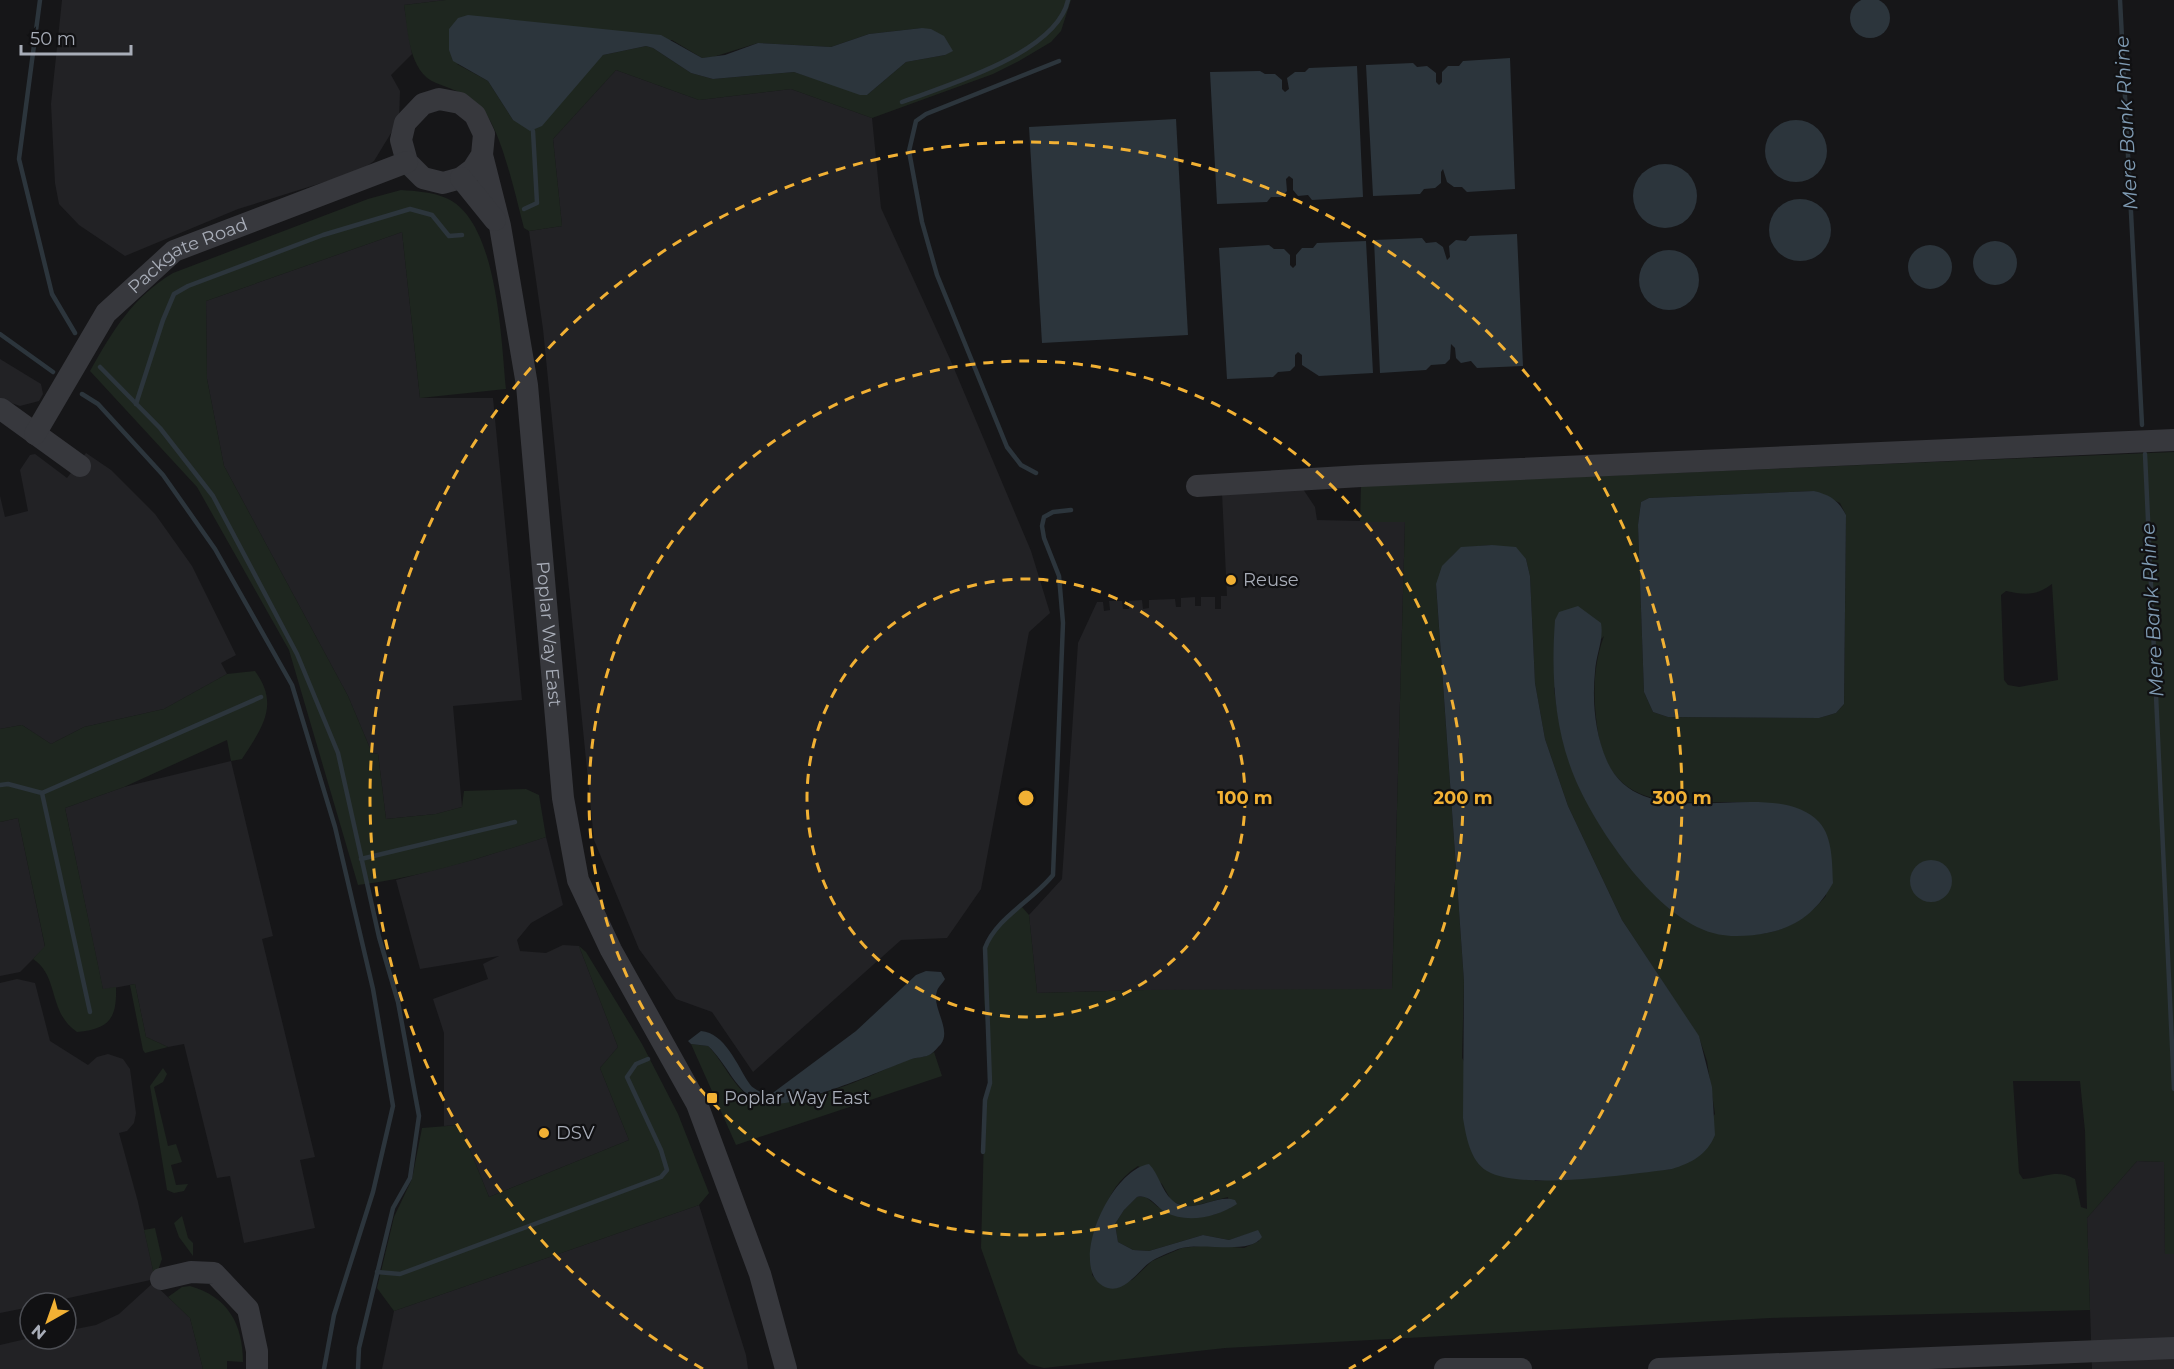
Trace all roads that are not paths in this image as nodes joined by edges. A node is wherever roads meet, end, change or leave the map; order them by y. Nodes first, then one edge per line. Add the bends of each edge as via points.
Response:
1 (482, 155) junction
2 (407, 162) junction
3 (461, 178) junction
4 (500, 226) junction
5 (1, 409) edge
6 (35, 434) junction
7 (2174, 440) edge
8 (80, 466) dead end
9 (1197, 486) dead end
10 (161, 1279) dead end
11 (2174, 1348) edge
12 (788, 1365) edge
13 (257, 1369) edge
14 (1445, 1369) edge
15 (1521, 1369) edge
16 (1659, 1369) edge

1 - 2 street, Poplar Way East via 484,134 475,115 460,103 439,99 423,104 405,123 401,140
1 - 3 street
1 - 4 street, Poplar Way East
2 - 3 street via 423,178 443,183
2 - 6 street, Packgate Road via 174,251 106,313
3 - 4 street, Poplar Way East
4 - 12 street, Poplar Way East via 527,385 563,798 578,880 611,950 697,1104 760,1274
5 - 6 street
6 - 8 street
7 - 9 street
10 - 13 street via 191,1272 213,1274 248,1309
11 - 16 street
14 - 15 street

